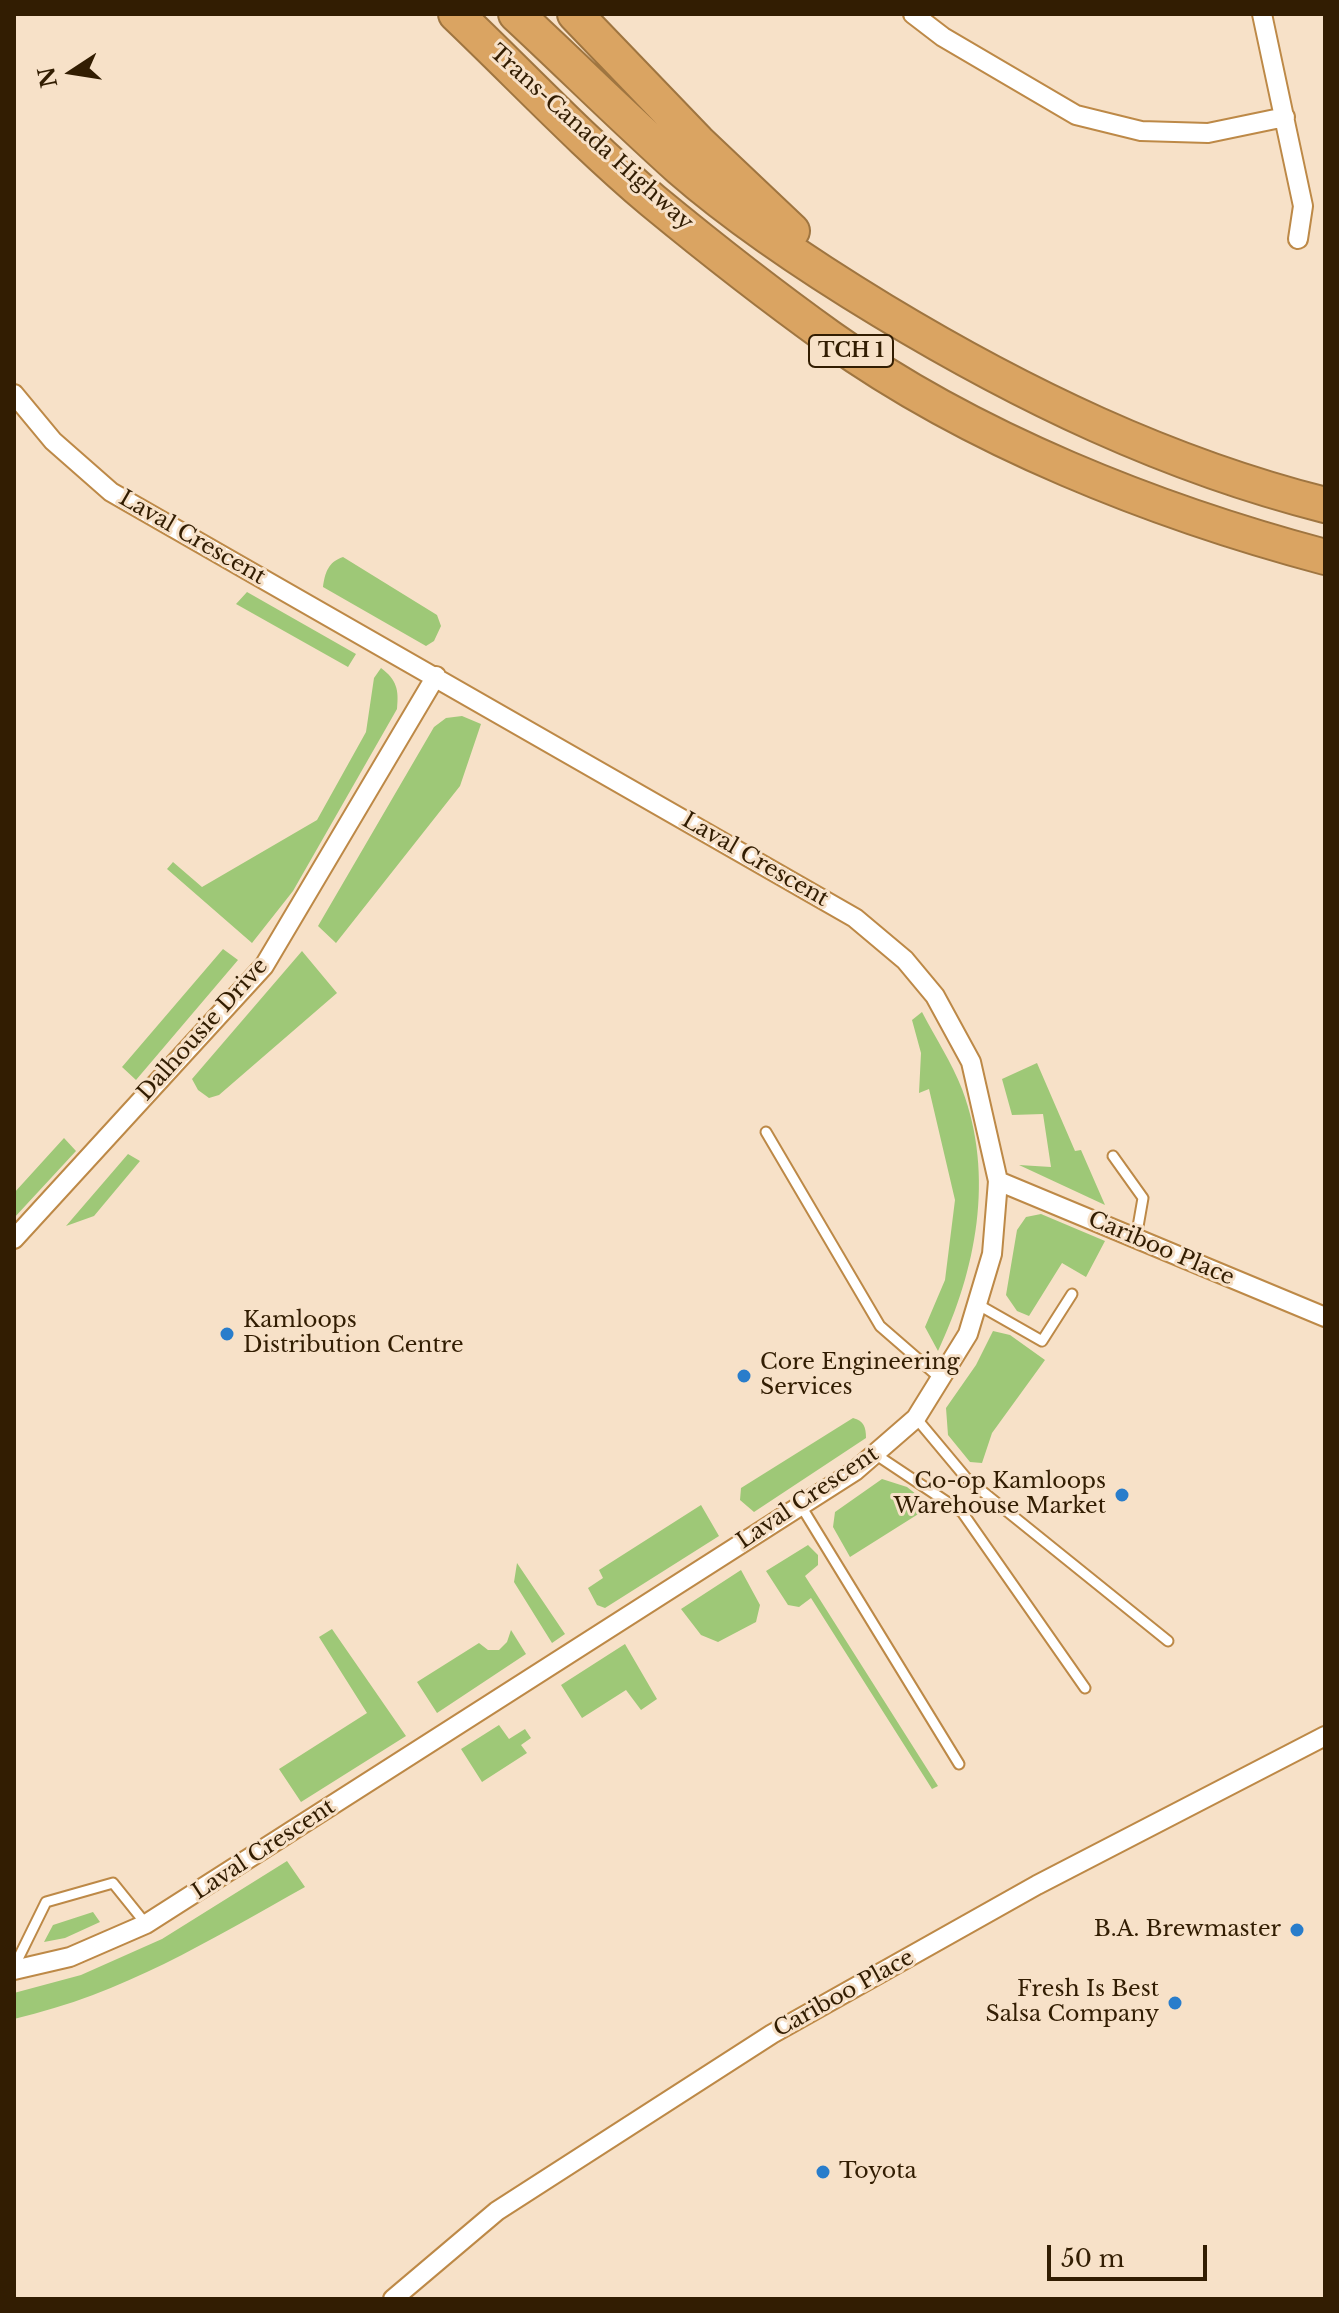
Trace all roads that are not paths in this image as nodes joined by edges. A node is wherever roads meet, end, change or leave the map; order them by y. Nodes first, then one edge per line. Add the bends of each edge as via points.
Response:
1 (456, 14) edge
2 (516, 14) edge
3 (575, 14) edge
4 (913, 14) edge
5 (1262, 14) edge
6 (1285, 117) junction
7 (1298, 239) dead end
8 (865, 300) junction
9 (14, 394) edge
10 (1325, 505) edge
11 (1325, 557) edge
12 (436, 676) junction
13 (766, 1132) dead end
14 (1113, 1156) dead end
15 (998, 1181) junction
16 (1136, 1238) junction
17 (14, 1239) edge
18 (1072, 1294) dead end
19 (977, 1304) junction
20 (1325, 1317) edge
21 (941, 1379) junction
22 (916, 1418) junction
23 (875, 1454) junction
24 (801, 1506) junction
25 (1168, 1641) dead end
26 (1085, 1688) dead end
27 (1325, 1736) edge
28 (959, 1764) dead end
29 (146, 1924) junction
30 (14, 1969) edge
31 (393, 2299) edge

1 - 11 highway, Trans-Canada Highway / TCH 1 via 652,199 832,339 1026,449 1230,531
2 - 8 highway, Trans-Canada Highway / TCH 1 via 681,168 771,239
3 - 8 highway via 698,142
4 - 6 street via 1076,115 1141,131 1208,133
5 - 6 street
6 - 7 street via 1303,206
8 - 10 highway, Trans-Canada Highway / TCH 1 via 1048,405 1257,488
9 - 12 street, Laval Crescent via 53,441 111,492
12 - 15 street, Laval Crescent via 855,918 905,960 935,996 971,1062
12 - 17 street, Dalhousie Drive via 264,966
13 - 21 lane via 880,1326
14 - 16 lane via 1143,1198
15 - 16 street, Cariboo Place
15 - 19 street, Laval Crescent via 992,1254
16 - 20 street, Cariboo Place
18 - 19 lane via 1042,1341
19 - 21 street, Laval Crescent via 968,1334
21 - 22 street, Laval Crescent
22 - 23 street, Laval Crescent
22 - 25 lane via 967,1479
23 - 24 street, Laval Crescent
23 - 26 lane via 962,1512
24 - 28 lane
24 - 29 street, Laval Crescent
27 - 31 street, Cariboo Place via 1037,1885 772,2034 497,2211
29 - 30 street, Laval Crescent via 70,1957
29 - 30 lane via 113,1883 46,1902

